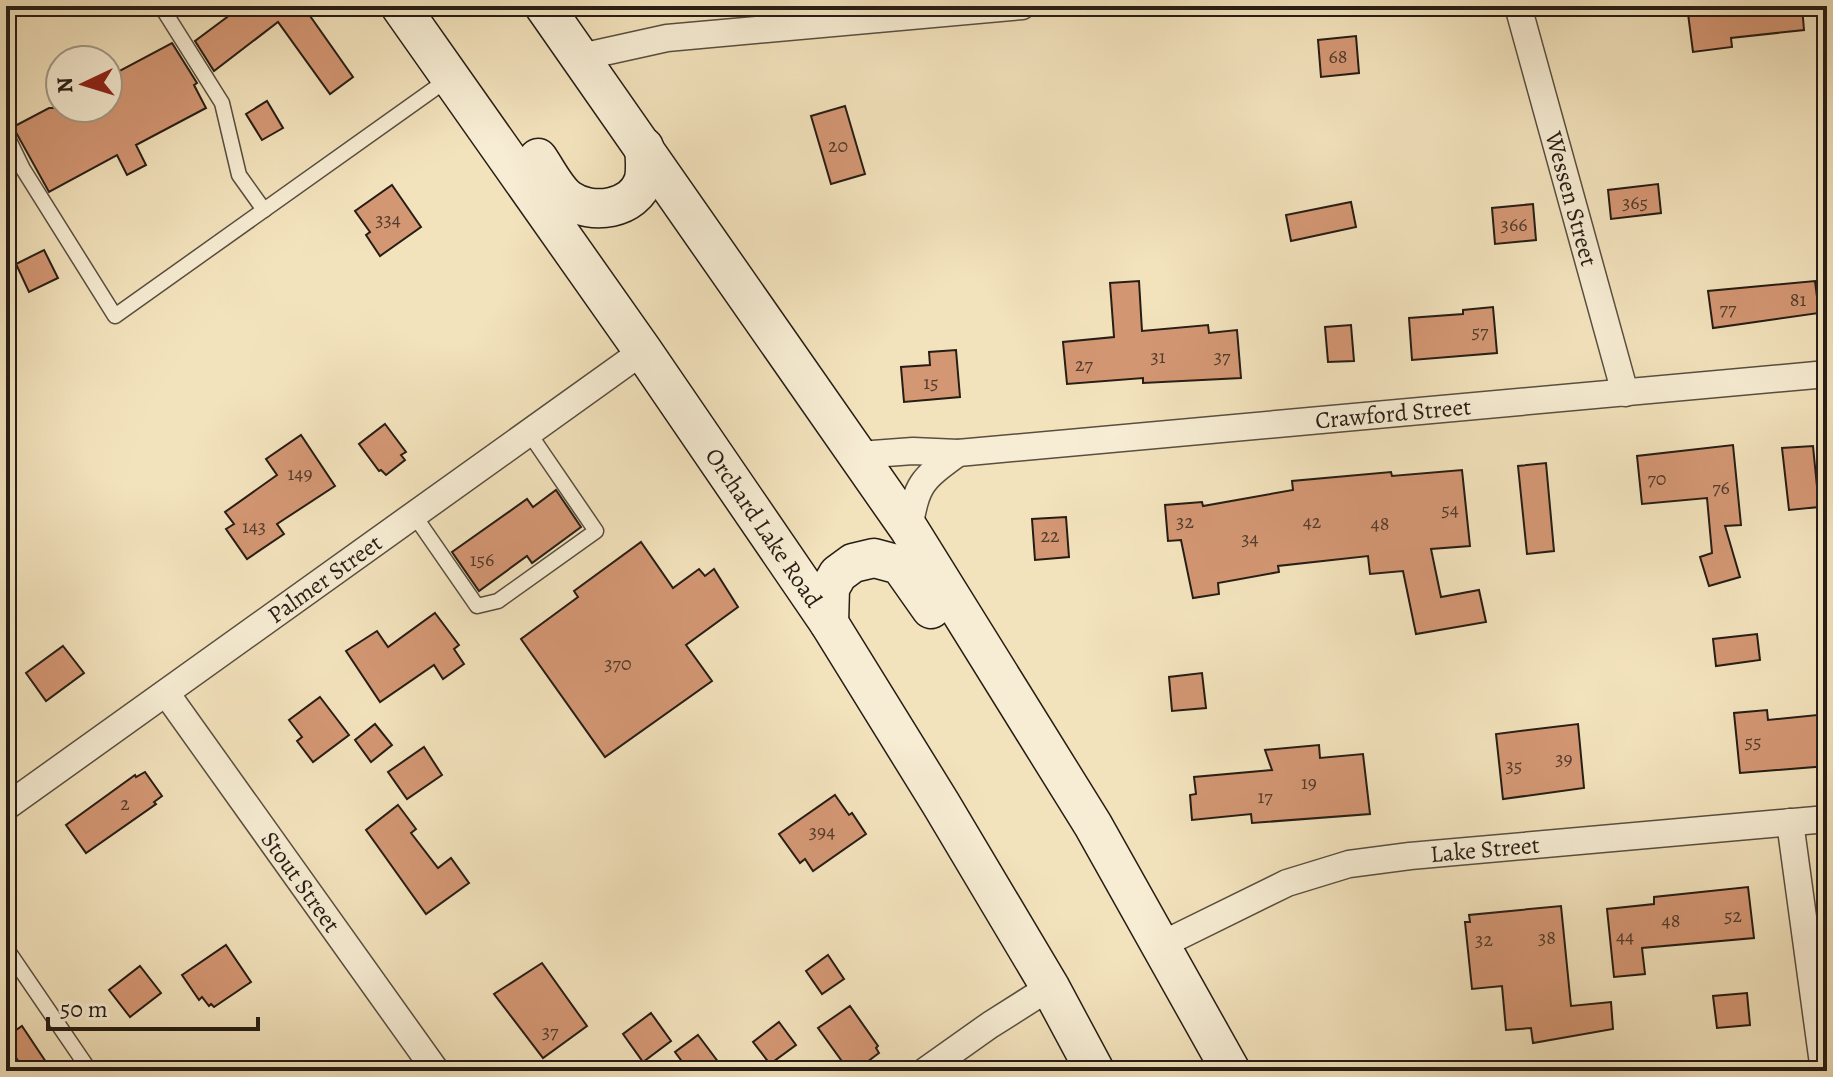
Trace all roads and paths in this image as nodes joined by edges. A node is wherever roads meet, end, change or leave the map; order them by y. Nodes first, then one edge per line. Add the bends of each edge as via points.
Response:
1 (161, 6) edge
2 (400, 6) edge
3 (429, 6) edge
4 (544, 6) edge
5 (1022, 6) edge
6 (1518, 6) edge
7 (581, 57) junction
8 (451, 77) junction
9 (6, 134) edge
10 (644, 147) junction
11 (264, 210) junction
12 (643, 351) junction
13 (1827, 374) edge
14 (1625, 393) junction
15 (529, 433) junction
16 (958, 453) junction
17 (859, 455) junction
18 (414, 515) junction
19 (909, 529) junction
20 (829, 623) junction
21 (166, 693) junction
22 (6, 807) edge
23 (1827, 819) edge
24 (1790, 822) junction
25 (1093, 825) junction
26 (1161, 945) junction
27 (6, 948) edge
28 (1050, 987) junction
29 (90, 1071) edge
30 (436, 1071) edge
31 (925, 1071) edge
32 (1095, 1071) edge
33 (1231, 1071) edge
34 (1824, 1071) edge

1 - 11 lane via 222,103 239,175
2 - 8 main road, Orchard Lake Road
3 - 10 main road via 566,198 604,210 619,205 643,183
4 - 7 main road
5 - 7 street via 667,38
6 - 14 street, Wessen Street
7 - 10 main road
8 - 11 lane
8 - 12 main road, Orchard Lake Road
9 - 11 lane via 115,316
10 - 17 main road
12 - 15 street, Palmer Street
12 - 20 main road, Orchard Lake Road
13 - 14 street, Crawford Street
14 - 16 street, Crawford Street
15 - 18 street, Palmer Street
15 - 18 lane via 596,531 584,540 498,601 477,606
16 - 17 street, Crawford Street
16 - 19 street via 918,487
17 - 19 main road
18 - 21 street, Palmer Street
19 - 25 main road
20 - 25 main road via 830,588 838,574 874,558 900,565 1060,817
20 - 28 main road, Orchard Lake Road
21 - 22 street, Palmer Street
21 - 30 street, Stout Street
23 - 24 street, Lake Street
24 - 26 street, Lake Street via 1349,864 1287,883
24 - 34 street
25 - 26 main road
26 - 33 main road
27 - 29 lane
28 - 31 street
28 - 32 main road, Orchard Lake Road

